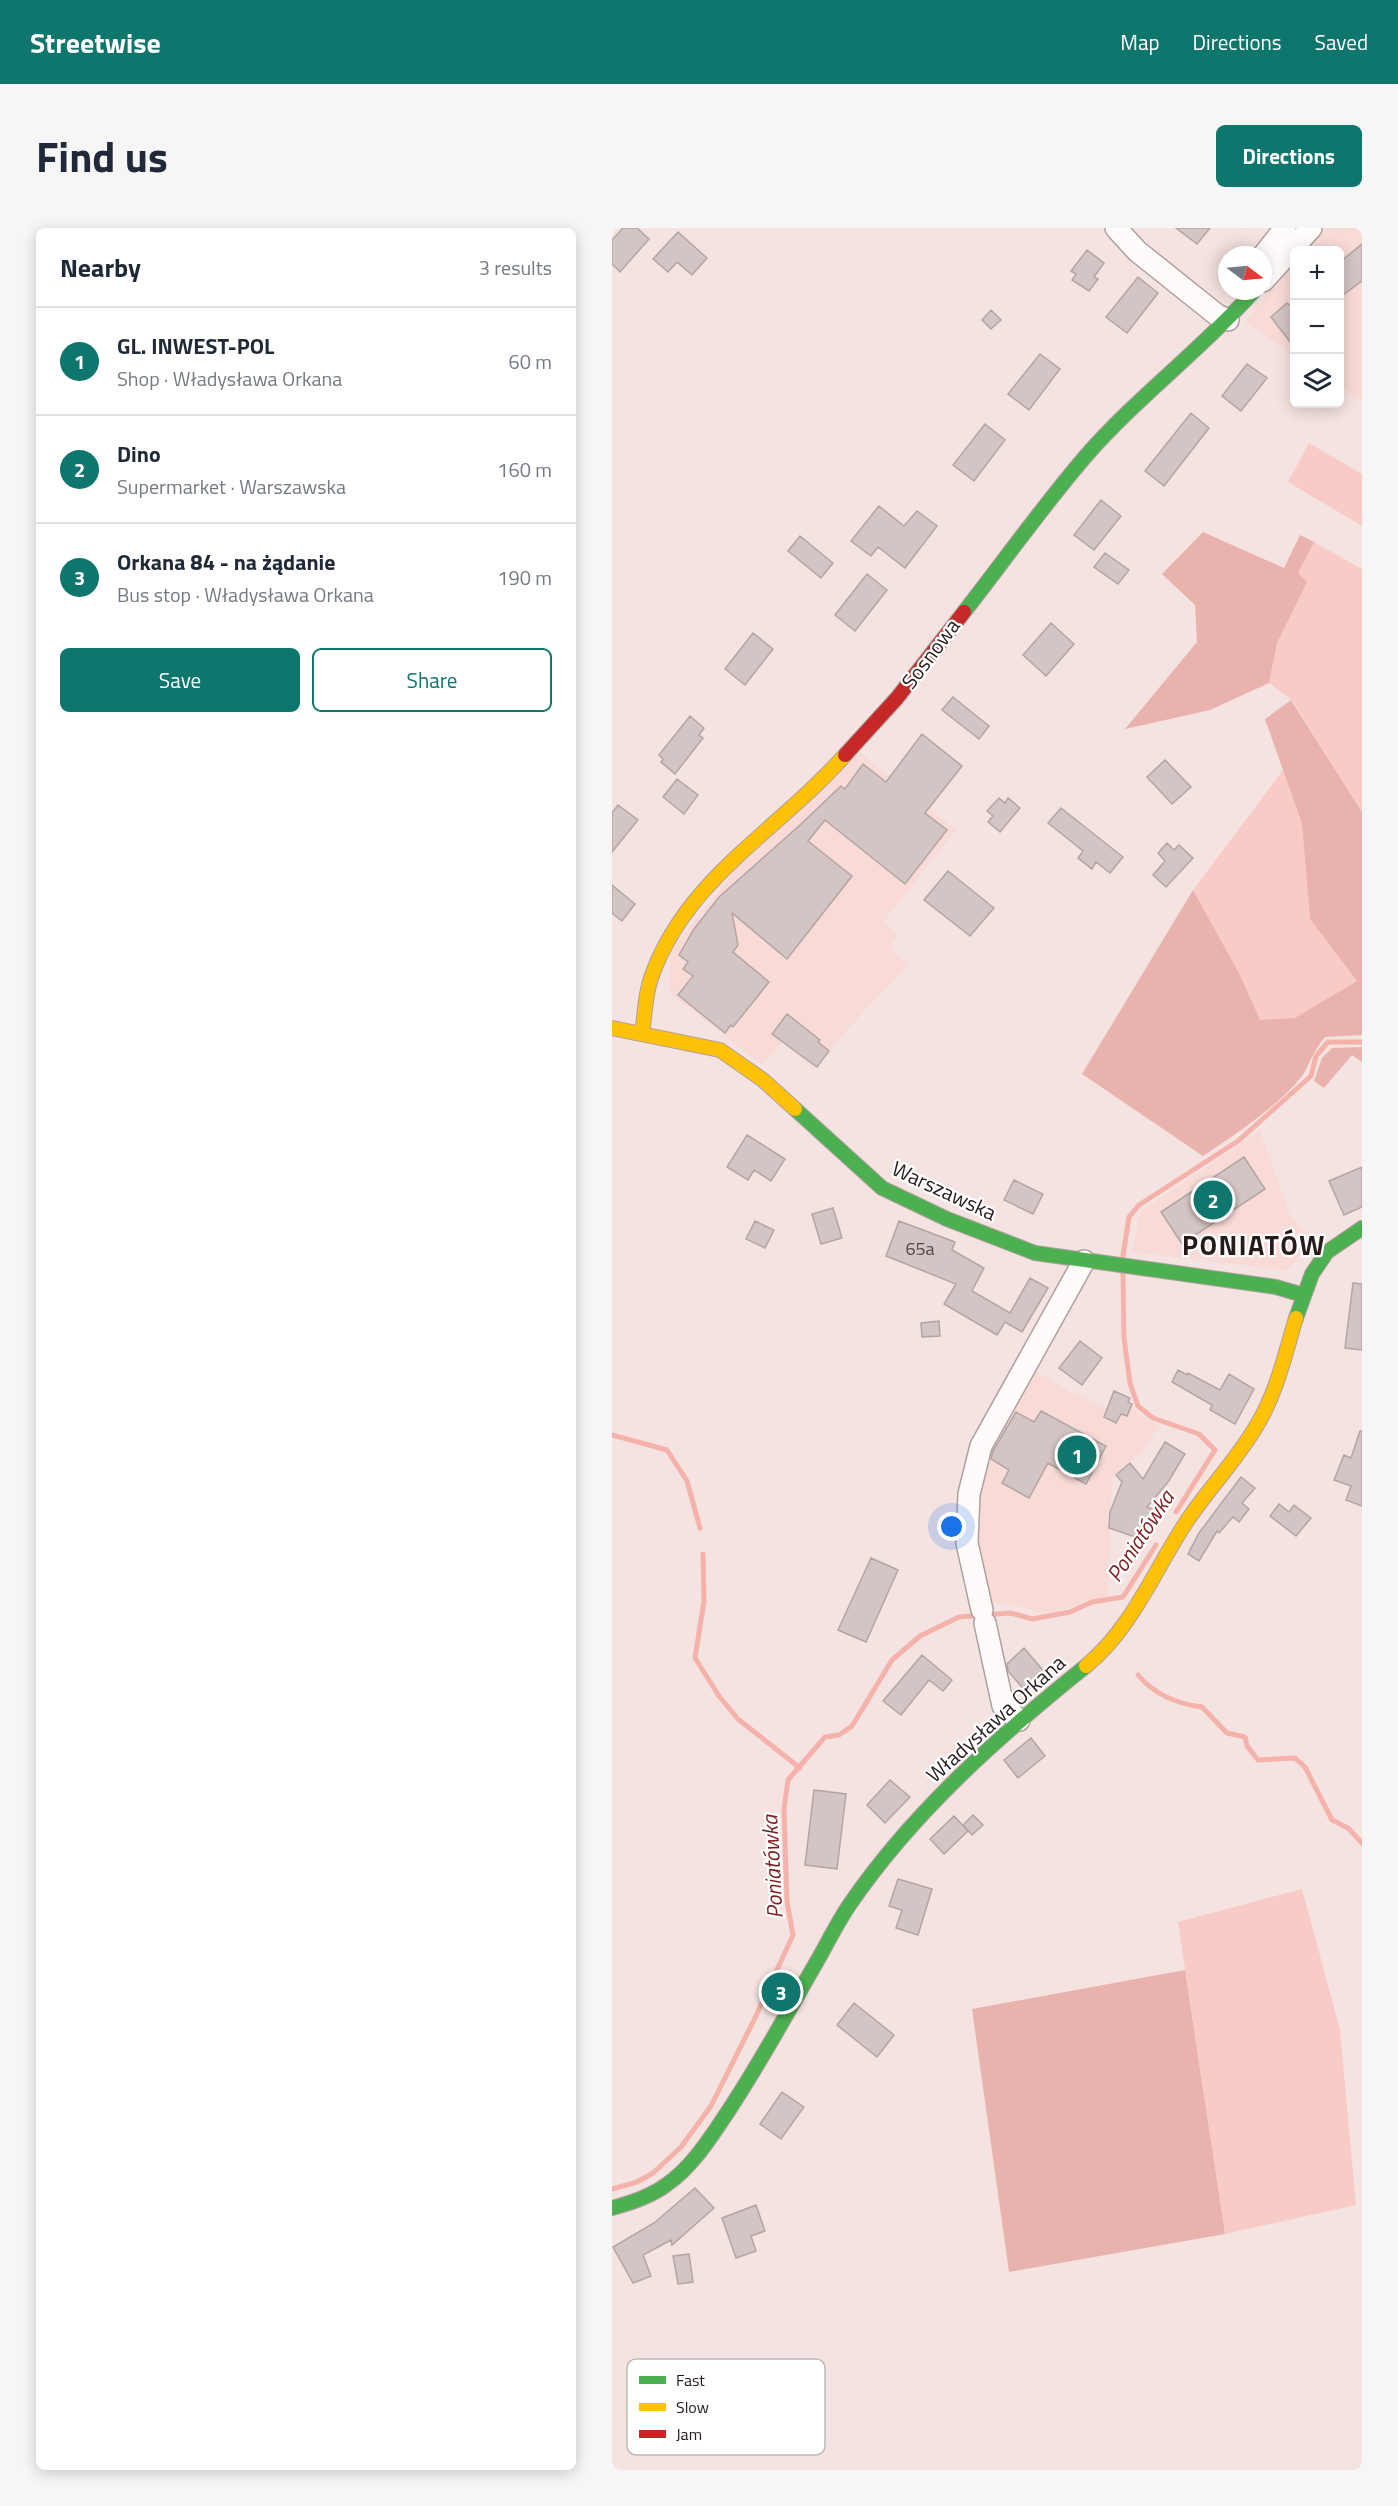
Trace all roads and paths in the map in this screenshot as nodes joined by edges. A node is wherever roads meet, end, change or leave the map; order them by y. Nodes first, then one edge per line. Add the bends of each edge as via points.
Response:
1 (1116, 228) edge
2 (1285, 228) edge
3 (1311, 228) edge
4 (1271, 246) edge
5 (1272, 271) edge
6 (1231, 300) edge
7 (1243, 300) edge
8 (1222, 317) junction
9 (612, 1028) edge
10 (642, 1033) junction
11 (1362, 1228) edge
12 (1084, 1261) junction
13 (1303, 1295) junction
14 (1019, 1720) junction
15 (612, 2208) edge

1 - 8 street via 1137,251
2 - 4 street
3 - 5 street
6 - 8 street, Sosnowa
7 - 8 street, Sosnowa
8 - 10 street, Sosnowa via 1084,457 897,698 835,767 706,885 663,948 650,981
9 - 10 street, Warszawska
10 - 12 street, Warszawska via 720,1050 763,1080 882,1188 947,1219 1035,1253
11 - 13 street, Władysława Orkana via 1327,1252
12 - 13 street, Warszawska via 1276,1287
12 - 14 street via 981,1446 969,1494 967,1542 983,1616 1003,1706
13 - 14 street, Władysława Orkana via 1275,1389 1257,1426 1185,1524 1134,1612 1104,1651
14 - 15 street, Władysława Orkana via 925,1812 849,1905 711,2138 690,2163 658,2190

